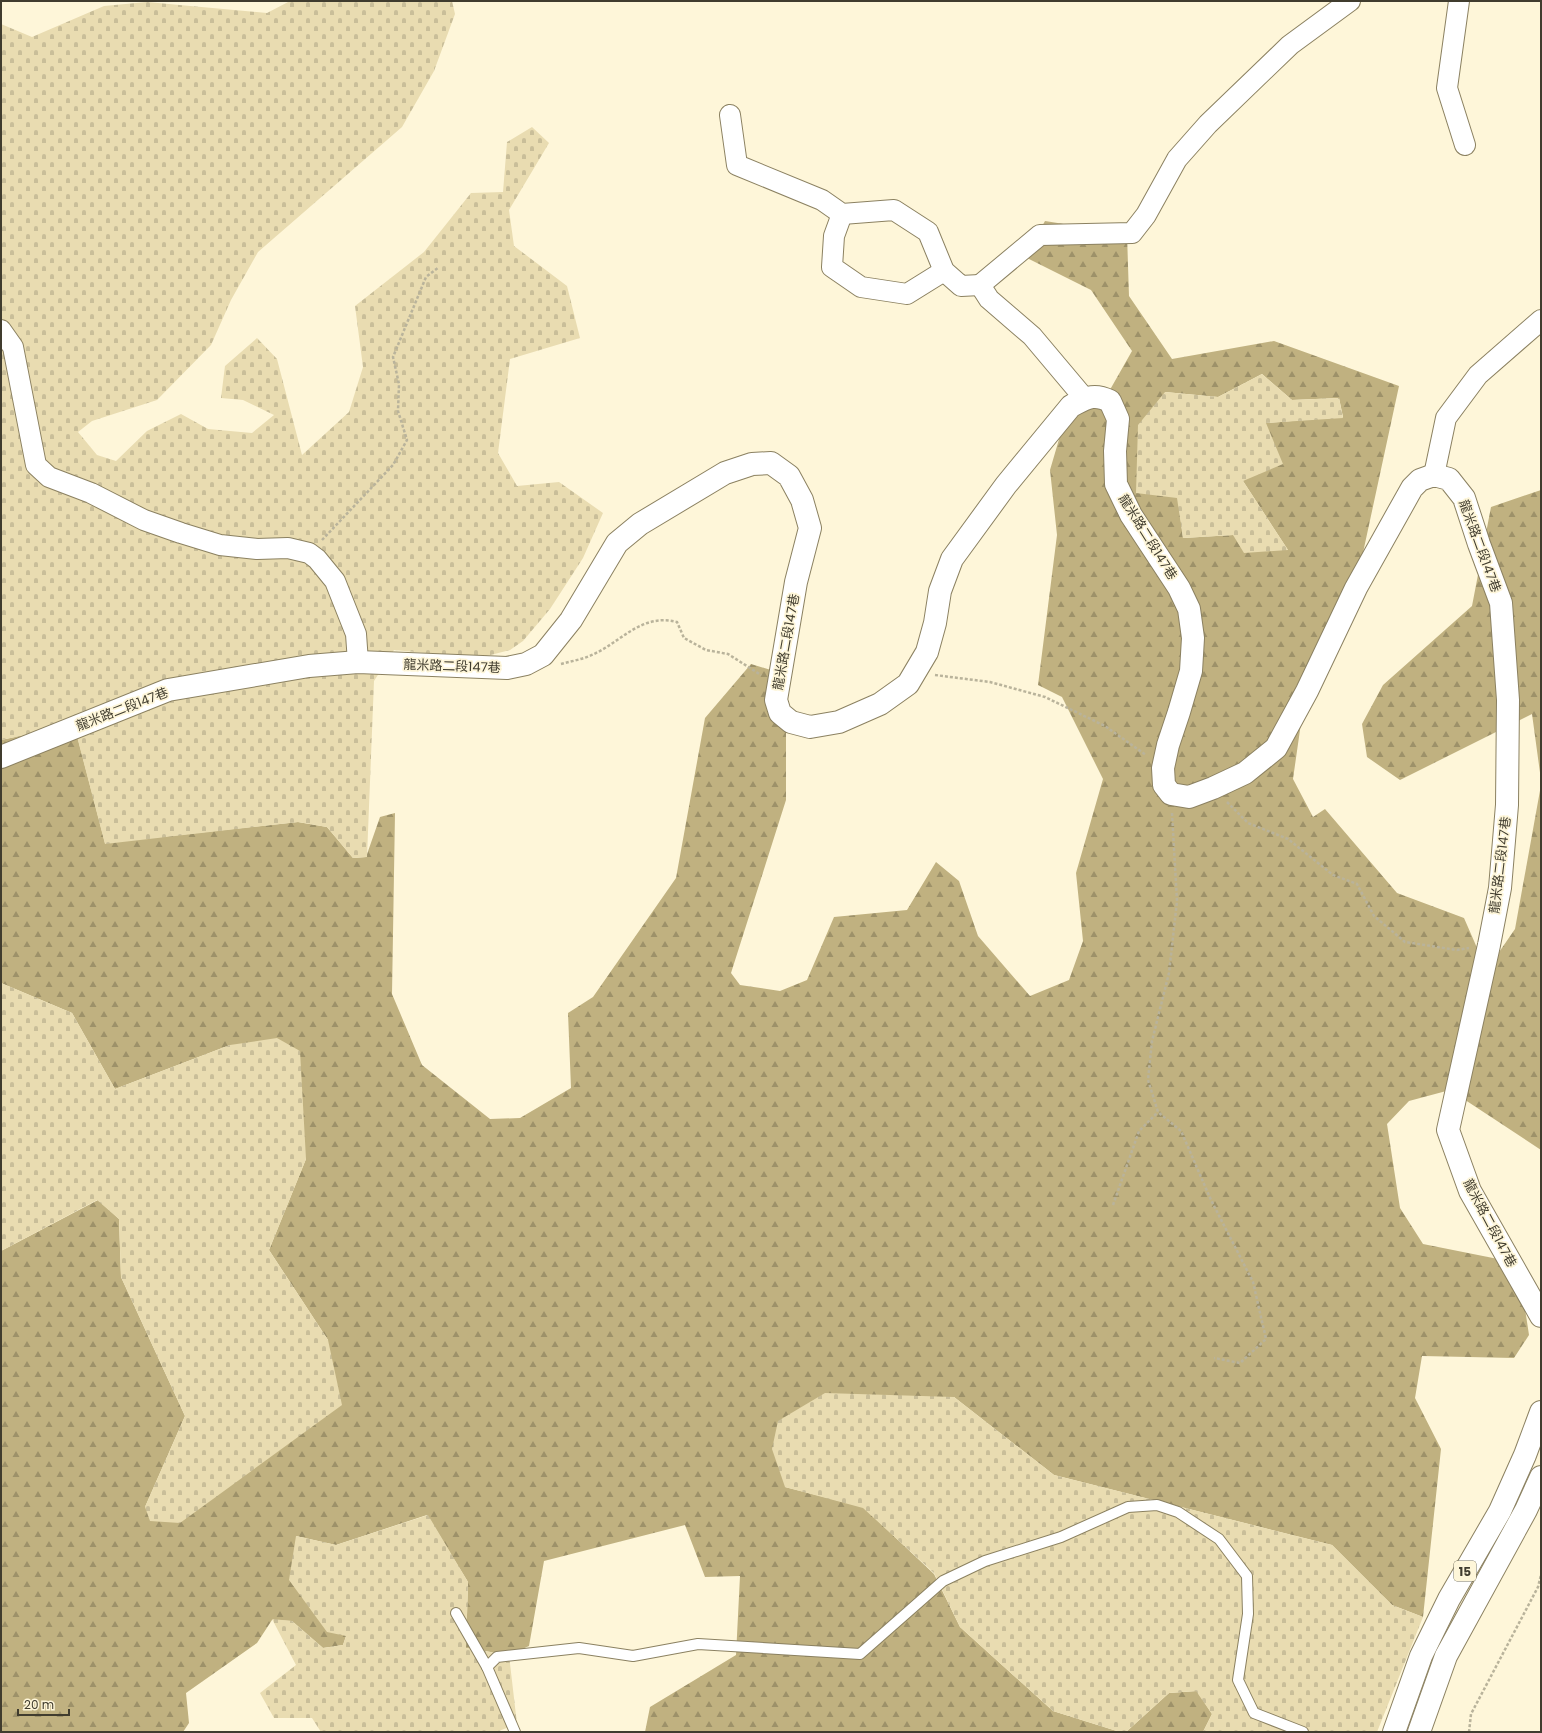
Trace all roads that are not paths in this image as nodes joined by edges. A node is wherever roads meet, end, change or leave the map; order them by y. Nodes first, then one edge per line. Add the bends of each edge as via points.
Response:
1 (1350, 1) edge
2 (1459, 1) edge
3 (730, 115) dead end
4 (1465, 145) dead end
5 (842, 214) junction
6 (944, 271) junction
7 (980, 285) junction
8 (1541, 320) edge
9 (1, 330) edge
10 (1085, 399) junction
11 (1434, 475) junction
12 (358, 662) junction
13 (1, 758) edge
14 (1541, 1316) edge
15 (1541, 1412) edge
16 (1541, 1477) edge
17 (456, 1613) dead end
18 (487, 1667) junction
19 (515, 1732) edge
20 (1303, 1732) edge
21 (1394, 1732) edge
22 (1419, 1732) edge

1 - 7 street via 1290,44 1208,124 1177,159 1146,215 1132,232 1040,235
2 - 4 street via 1446,88
3 - 5 street via 737,165 822,200
5 - 6 street via 894,210 928,232
5 - 6 street via 834,236 832,266 861,287 907,294
6 - 7 street via 961,286
7 - 10 street via 989,299 1032,336
8 - 11 street via 1478,374 1446,418
9 - 12 street via 13,347 36,465 50,477 144,520 220,545 257,549 288,548 309,553 334,581 356,634
10 - 11 street, 龍米路二段147巷 via 1099,396 1110,401 1118,419 1115,451 1116,484 1131,515 1190,609 1193,638 1190,671 1163,768 1164,785 1171,794 1188,797 1213,788 1245,773 1276,748 1307,691 1356,588 1401,506 1420,480
10 - 12 street, 龍米路二段147巷 via 1071,406 1061,418 1006,485 952,559 940,591 927,652 908,684 880,704 839,722 810,727 791,722 780,713 776,700 796,582 810,528 802,500 789,476 771,463 752,464 725,473 640,524 617,543 571,620 543,655 526,664 507,668
11 - 14 street, 龍米路二段147巷 via 1449,479 1464,498 1501,603 1508,700 1507,805 1500,888 1490,945 1448,1130 1470,1191
12 - 13 street, 龍米路二段147巷 via 309,666 168,690
15 - 21 street, 15 via 1500,1511 1449,1599 1421,1656
16 - 22 street, 15 via 1526,1510 1446,1656
17 - 18 lane
18 - 19 lane
18 - 20 lane via 498,1657 579,1648 633,1656 698,1644 860,1654 943,1581 985,1561 1062,1537 1128,1507 1157,1505 1178,1512 1219,1539 1247,1576 1248,1614 1238,1680 1254,1713

